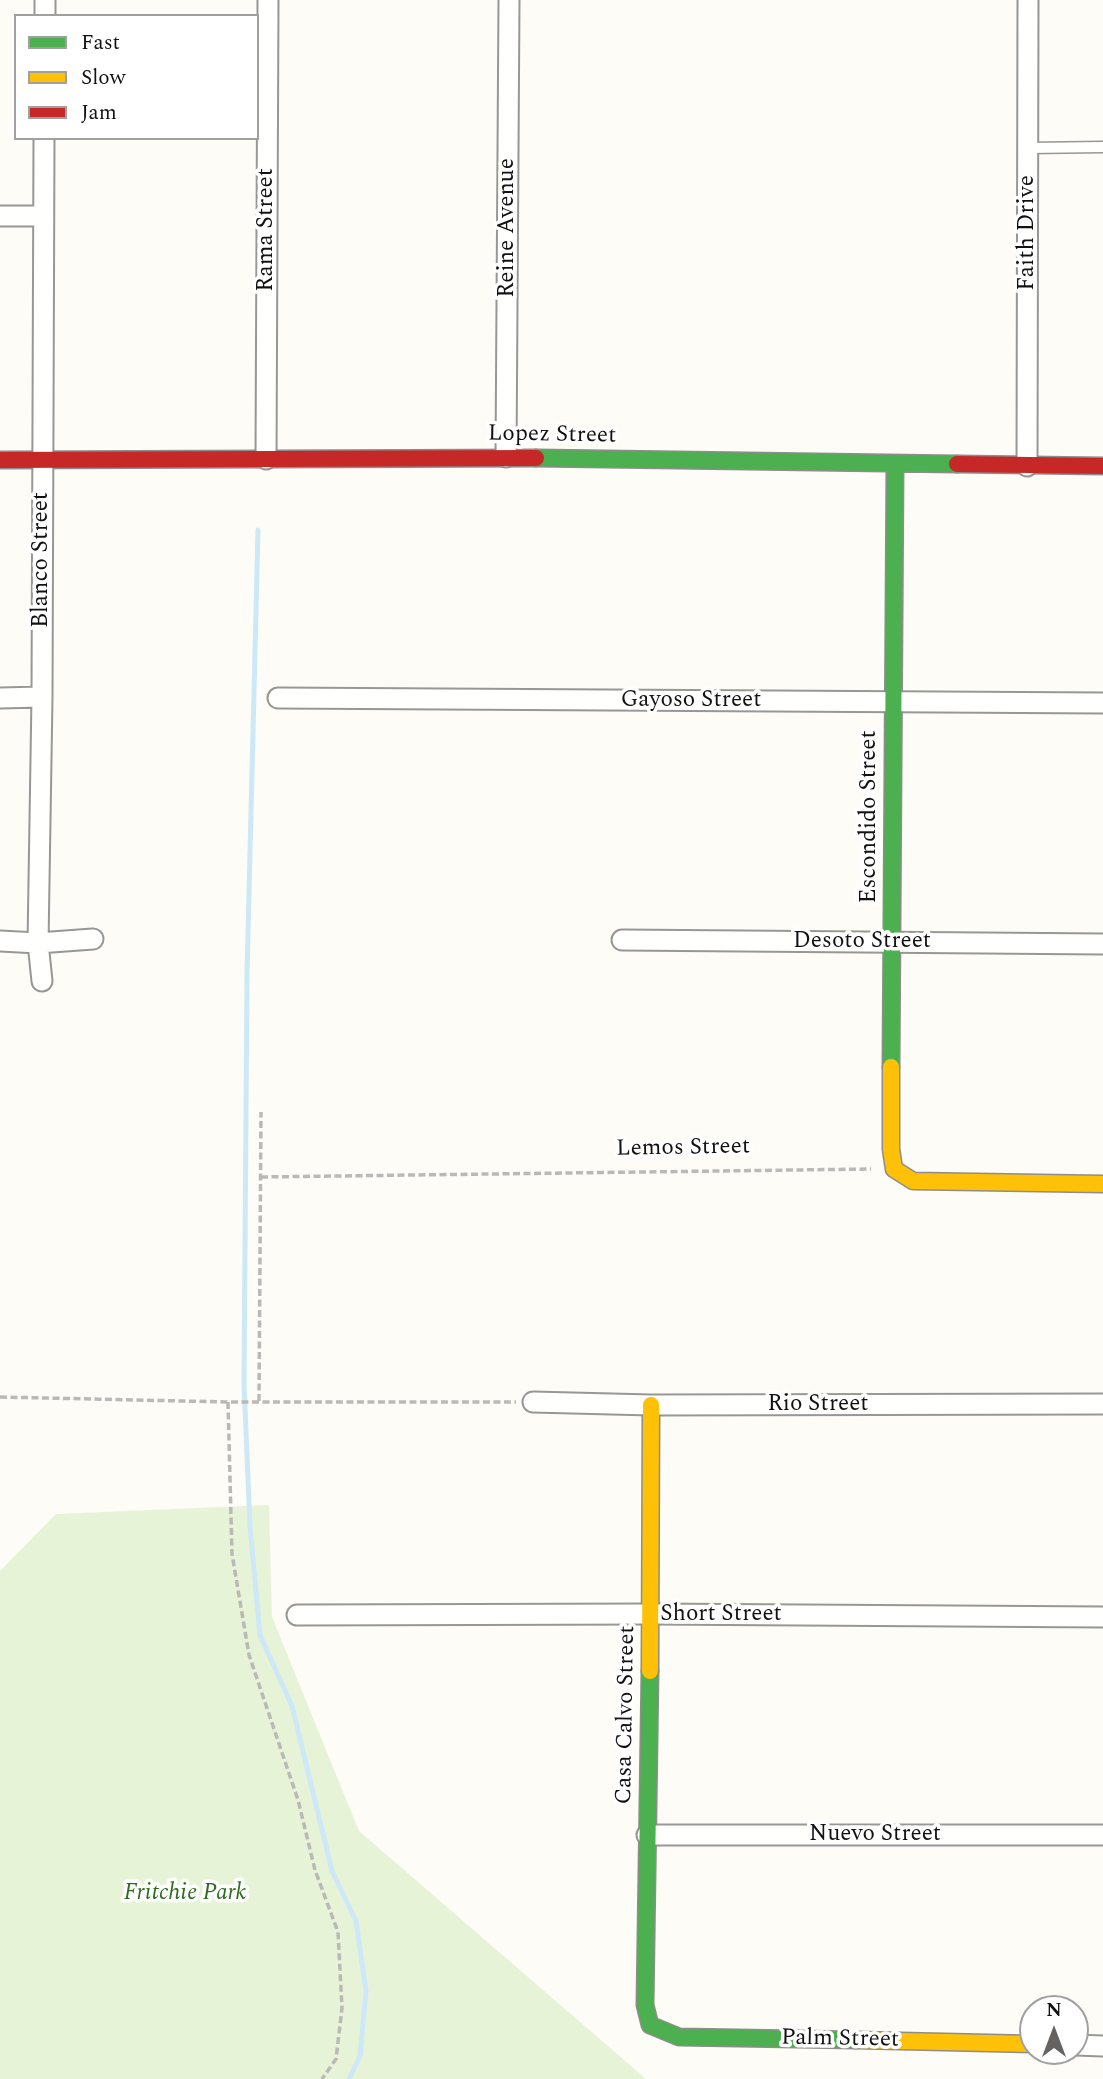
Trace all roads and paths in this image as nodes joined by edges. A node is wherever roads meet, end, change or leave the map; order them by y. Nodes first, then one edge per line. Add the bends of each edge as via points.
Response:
1 (268, 0) edge
2 (509, 0) edge
3 (1028, 0) edge
4 (44, 140) edge
5 (1103, 147) edge
6 (1028, 148) junction
7 (0, 216) edge
8 (43, 216) junction
9 (506, 457) junction
10 (266, 459) junction
11 (0, 460) edge
12 (42, 460) junction
13 (895, 464) junction
14 (1027, 466) junction
15 (1103, 466) edge
16 (42, 697) junction
17 (0, 698) edge
18 (278, 698) dead end
19 (893, 702) junction
20 (1103, 703) edge
21 (93, 939) dead end
22 (622, 940) dead end
23 (0, 942) edge
24 (892, 942) junction
25 (38, 943) junction
26 (1103, 944) edge
27 (42, 981) dead end
28 (261, 1112) dead end
29 (894, 1169) junction
30 (261, 1177) junction
31 (1103, 1184) edge
32 (0, 1397) edge
33 (228, 1402) junction
34 (259, 1402) junction
35 (533, 1402) joint
36 (1103, 1404) edge
37 (651, 1405) junction
38 (651, 1614) junction
39 (297, 1615) dead end
40 (1103, 1617) edge
41 (647, 1835) junction
42 (1103, 1835) edge
43 (650, 2025) joint
44 (1019, 2044) edge
45 (322, 2079) edge

1 - 10 street, Rama Street
2 - 9 street, Reine Avenue
3 - 6 street, Faith Drive
4 - 8 street, Blanco Street
5 - 6 lane
6 - 14 street, Faith Drive
7 - 8 street
8 - 12 street, Blanco Street
9 - 10 street, Lopez Street
9 - 13 street, Lopez Street
10 - 12 street, Lopez Street
11 - 12 street, Lopez Street
12 - 16 street, Blanco Street
13 - 14 street, Lopez Street
13 - 19 street, Escondido Street
14 - 15 street, Lopez Street
16 - 17 street
16 - 25 street, Blanco Street
18 - 19 street, Gayoso Street
19 - 20 street, Gayoso Street
19 - 24 street, Escondido Street
21 - 25 street
22 - 24 street, Desoto Street
23 - 25 street
24 - 26 street, Desoto Street
24 - 29 street, Escondido Street
25 - 27 street, Blanco Street
28 - 30 path
29 - 30 path, Lemos Street
29 - 31 street via 913,1181
30 - 34 path
32 - 33 path
33 - 34 path
33 - 45 path via 232,1554 249,1655 338,1932 342,2008 336,2059
34 - 35 path
35 - 37 street, Rio Street
36 - 37 street, Rio Street
37 - 38 street, Casa Calvo Street
38 - 39 street, Short Street
38 - 40 street, Short Street
38 - 41 street, Casa Calvo Street
41 - 42 street, Nuevo Street
41 - 43 street, Casa Calvo Street via 645,2005
43 - 44 street, Palm Street via 679,2037

